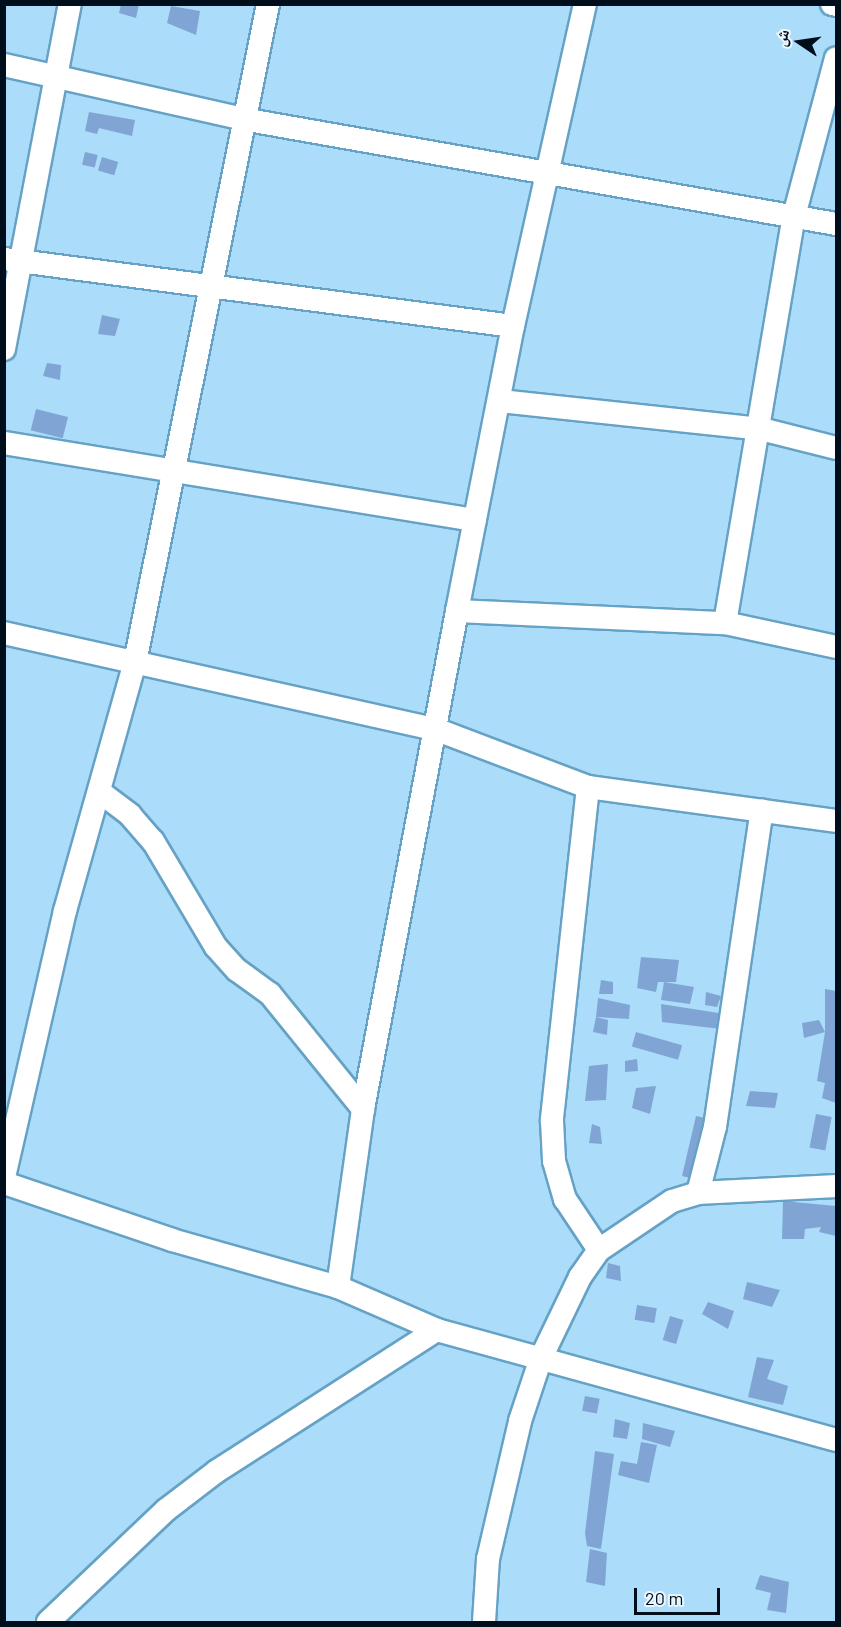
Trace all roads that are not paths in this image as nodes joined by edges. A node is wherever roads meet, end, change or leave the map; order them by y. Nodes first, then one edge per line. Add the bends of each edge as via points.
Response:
1 (70, 4) edge
2 (268, 4) edge
3 (585, 4) edge
4 (837, 58) edge
5 (4, 65) edge
6 (56, 75) junction
7 (248, 120) junction
8 (545, 176) junction
9 (794, 216) junction
10 (837, 224) edge
11 (11, 260) edge
12 (212, 290) junction
13 (513, 326) junction
14 (4, 349) edge
15 (500, 401) junction
16 (761, 429) junction
17 (4, 443) edge
18 (837, 448) edge
19 (176, 473) junction
20 (476, 520) junction
21 (457, 611) junction
22 (725, 623) junction
23 (4, 633) edge
24 (837, 647) edge
25 (135, 662) junction
26 (435, 729) junction
27 (588, 787) junction
28 (100, 792) junction
29 (762, 810) junction
30 (837, 821) edge
31 (363, 1108) junction
32 (4, 1177) edge
33 (4, 1183) edge
34 (837, 1186) edge
35 (698, 1193) junction
36 (599, 1250) junction
37 (338, 1287) junction
38 (437, 1330) junction
39 (541, 1358) junction
40 (837, 1440) edge
41 (48, 1623) edge
42 (484, 1623) edge

1 - 6 street
2 - 7 street
3 - 8 street
4 - 9 street
5 - 6 street
6 - 7 street
6 - 11 street
7 - 8 street
7 - 12 street
8 - 9 street
8 - 13 street
9 - 10 street
9 - 16 street
11 - 12 street
11 - 14 street
12 - 13 street
12 - 19 street
13 - 15 street
15 - 16 street
15 - 20 street
16 - 18 street
16 - 22 street
17 - 19 street
19 - 20 street
19 - 25 street
20 - 21 street
21 - 22 street
21 - 26 street
22 - 24 street
23 - 25 street
25 - 26 street
25 - 28 street
26 - 27 street
26 - 31 street
27 - 29 street
27 - 36 street via 552,1121 554,1161 565,1199
28 - 31 street via 130,814 153,841 216,947 237,970 270,994
28 - 32 street via 65,911
29 - 30 street
29 - 35 street via 715,1127
31 - 37 street
33 - 37 street via 172,1240
34 - 35 street
35 - 36 street via 672,1201
36 - 39 street via 580,1277
37 - 38 street
38 - 39 street
38 - 41 street via 217,1471 166,1510
39 - 40 street
39 - 42 street via 498,1509 488,1559

